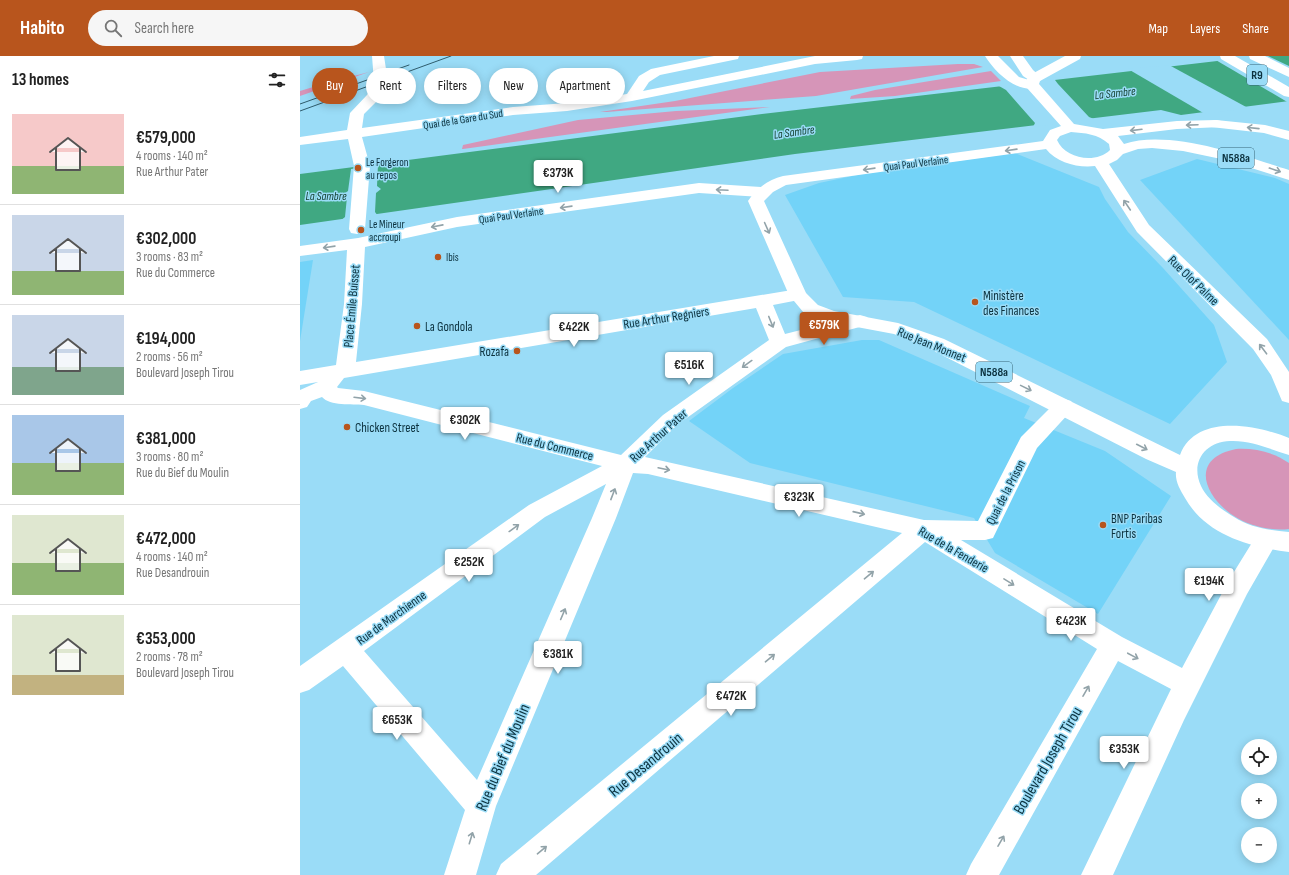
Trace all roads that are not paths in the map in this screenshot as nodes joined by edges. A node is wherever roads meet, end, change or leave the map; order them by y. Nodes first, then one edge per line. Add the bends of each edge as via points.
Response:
1 (378, 56) edge
2 (733, 56) edge
3 (857, 56) edge
4 (990, 56) edge
5 (1016, 56) edge
6 (1075, 56) edge
7 (1226, 56) edge
8 (1255, 56) edge
9 (1289, 73) edge
10 (1033, 82) junction
11 (1289, 93) edge
12 (632, 97) junction
13 (1069, 127) junction
14 (1103, 133) junction
15 (354, 134) junction
16 (1289, 136) edge
17 (300, 141) edge
18 (1050, 144) junction
19 (1118, 151) junction
20 (1100, 162) junction
21 (1289, 175) edge
22 (761, 192) junction
23 (357, 236) junction
24 (300, 251) edge
25 (798, 295) junction
26 (763, 302) junction
27 (860, 321) junction
28 (779, 342) junction
29 (345, 370) junction
30 (300, 378) edge
31 (324, 387) junction
32 (1289, 396) edge
33 (300, 402) edge
34 (1064, 406) junction
35 (1289, 447) edge
36 (625, 464) junction
37 (1186, 467) junction
38 (924, 529) junction
39 (1277, 541) edge
40 (1113, 645) junction
41 (346, 649) junction
42 (300, 681) edge
43 (1188, 684) junction
44 (481, 806) junction
45 (460, 875) edge
46 (512, 875) edge
47 (982, 875) edge
48 (1097, 875) edge

1 - 15 main road via 381,82 373,97 357,113
2 - 12 main road via 656,72 644,80
3 - 12 main road, Quai de la Gare du Sud via 815,60
4 - 10 main road via 1014,80
5 - 10 main road
6 - 10 main road
7 - 11 main road, R9
8 - 9 main road
10 - 13 main road
12 - 15 main road, Quai de la Gare du Sud
13 - 14 main road
13 - 18 main road via 1052,135
16 -> 14 main road via 1216,124
14 - 19 main road via 1116,142
15 - 17 main road, Quai de la Gare du Sud
15 - 23 main road, Place Émile Buisset via 362,166
18 - 20 main road via 1060,154 1069,158
18 -> 22 main road, Quai Paul Verlaine via 783,181
19 - 20 main road, N588a via 1115,156
19 -> 21 main road, N588a via 1136,145 1152,144 1183,147 1229,156
32 -> 20 main road, Rue Olof Palme via 1275,365 1260,344 1150,236
22 -> 23 main road, Quai Paul Verlaine via 699,188
22 -> 25 main road, Rue Jean Monnet / N588a via 756,201
23 -> 24 main road, Quai Paul Verlaine
23 - 29 main road, Place Émile Buisset via 353,304
25 - 26 main road, Rue Arthur Regniers
25 - 27 main road, Rue Jean Monnet / N588a via 811,309 830,316
26 -> 28 main road
26 - 29 main road, Rue Arthur Regniers
27 - 28 main road, Rue Arthur Pater
27 -> 34 main road, Rue Jean Monnet / N588a via 898,329 937,344
28 -> 36 main road, Rue Arthur Pater via 670,420
29 - 30 main road, Rue Arthur Regniers
29 - 31 main road via 335,375
31 - 33 main road via 304,396
31 -> 36 main road, Rue du Commerce via 332,395 364,398
34 -> 37 main road, Rue Jean Monnet / N588a
34 - 38 main road, Quai de la Prison via 1029,443 985,531
35 - 37 main road via 1275,440 1254,435 1219,435 1206,439 1196,446 1189,456
36 -> 38 main road, Rue de la Fenderie via 664,469
41 -> 36 main road, Rue de Marchienne via 537,511
44 -> 36 main road, Rue du Bief du Moulin
37 - 39 main road via 1188,481 1195,496 1208,510 1244,534
38 -> 40 main road, Rue de la Fenderie
46 -> 38 main road, Rue Desandrouin
39 - 43 main road via 1242,580
40 -> 43 main road, Rue de la Fenderie
47 -> 40 main road, Boulevard Joseph Tirou
41 - 42 main road, Rue de Marchienne
41 - 44 main road
43 - 48 main road
45 -> 44 main road, Rue du Bief du Moulin

